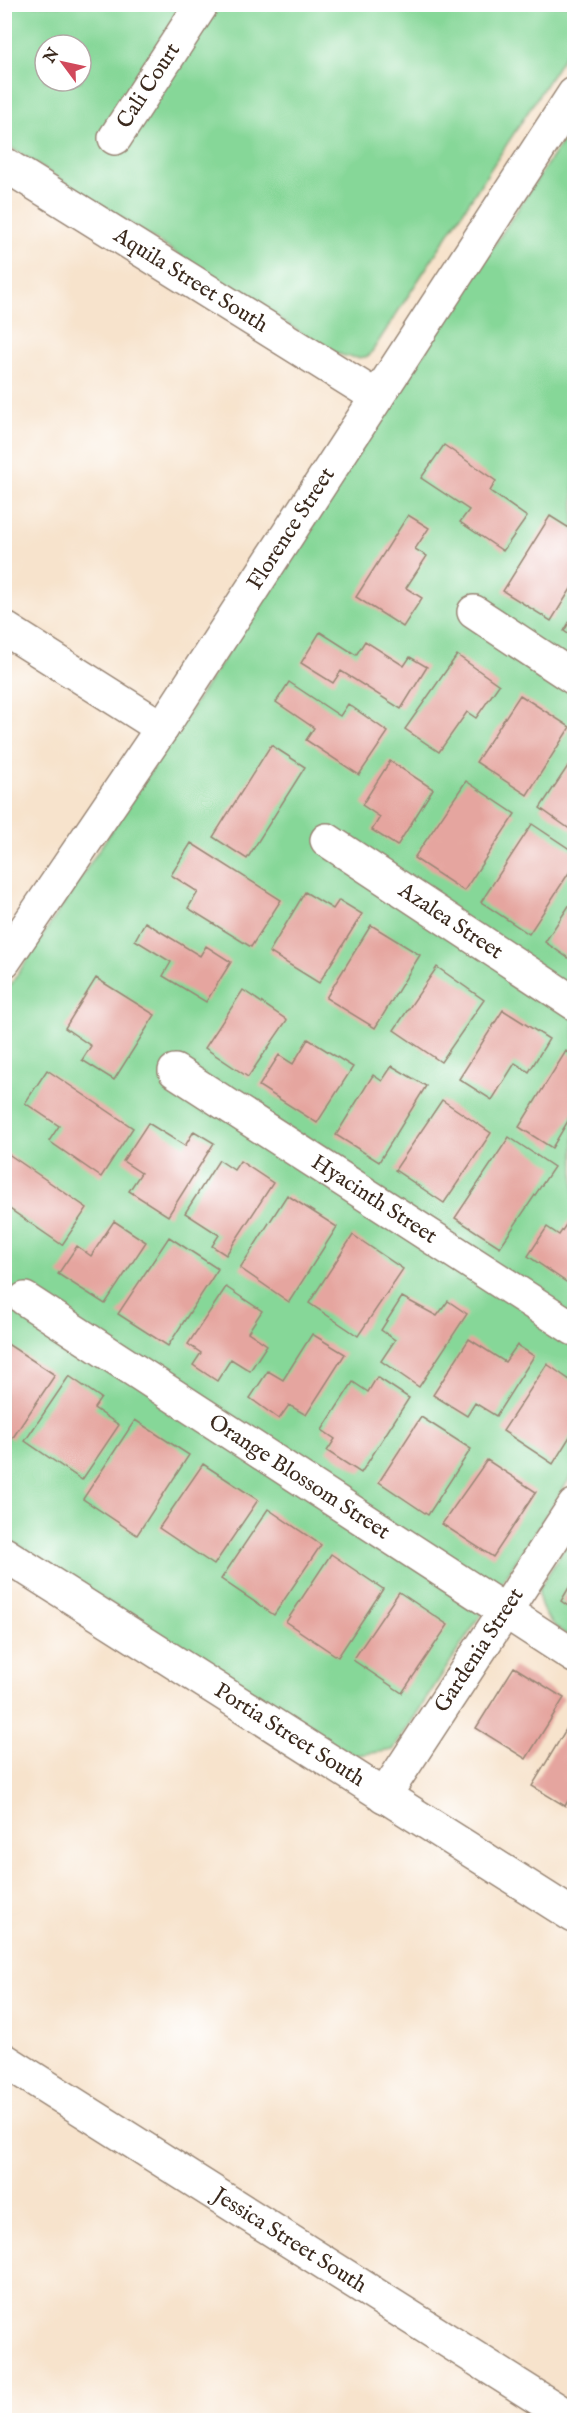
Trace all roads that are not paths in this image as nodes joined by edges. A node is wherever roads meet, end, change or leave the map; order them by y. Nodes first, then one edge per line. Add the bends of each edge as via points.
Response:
1 (202, 4) edge
2 (574, 94) edge
3 (115, 138) dead end
4 (4, 164) edge
5 (377, 397) junction
6 (474, 612) dead end
7 (4, 628) edge
8 (574, 678) edge
9 (162, 728) junction
10 (327, 840) dead end
11 (4, 961) edge
12 (574, 1003) edge
13 (175, 1071) dead end
14 (25, 1299) dead end
15 (574, 1329) edge
16 (574, 1506) edge
17 (4, 1554) edge
18 (506, 1612) junction
19 (574, 1656) edge
20 (384, 1796) junction
21 (574, 1916) edge
22 (4, 2060) edge
23 (573, 2421) edge

1 - 3 street, Cali Court
2 - 5 street, Florence Street
4 - 5 street, Aquila Street South
5 - 9 street, Florence Street
6 - 8 street
7 - 9 street
9 - 11 street, Florence Street
10 - 12 street, Azalea Street
13 - 15 street, Hyacinth Street
14 - 18 street, Orange Blossom Street
16 - 18 street, Gardenia Street
17 - 20 street, Portia Street South
18 - 19 street, Orange Blossom Street
18 - 20 street, Gardenia Street
20 - 21 street, Portia Street South
22 - 23 street, Jessica Street South

